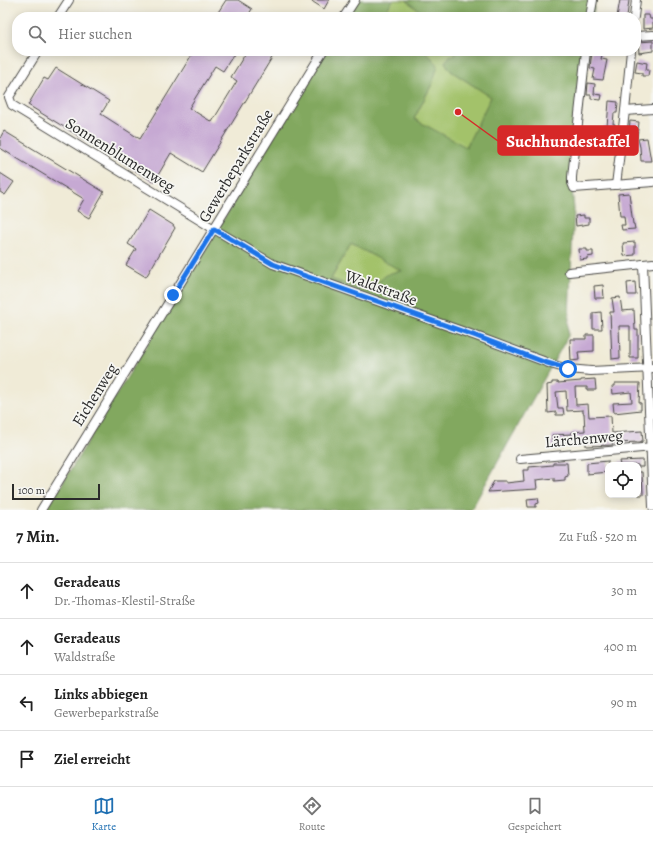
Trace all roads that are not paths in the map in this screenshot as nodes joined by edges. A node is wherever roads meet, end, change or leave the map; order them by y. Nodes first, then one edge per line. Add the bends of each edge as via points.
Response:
1 (69, 0) edge
2 (355, 0) edge
3 (593, 0) edge
4 (636, 0) edge
5 (61, 12) edge
6 (347, 12) edge
7 (591, 12) edge
8 (635, 12) edge
9 (653, 35) edge
10 (641, 36) edge
11 (35, 56) edge
12 (320, 56) edge
13 (585, 56) edge
14 (630, 56) edge
15 (653, 109) edge
16 (625, 111) junction
17 (653, 182) edge
18 (616, 185) junction
19 (214, 229) junction
20 (643, 264) junction
21 (653, 264) edge
22 (569, 272) dead end
23 (173, 295) joint
24 (649, 309) edge
25 (650, 368) edge
26 (652, 447) edge
27 (520, 459) dead end
28 (653, 506) edge
29 (41, 510) edge

1 - 5 street
2 - 6 street
3 - 7 street
4 - 8 street
9 - 10 street
11 - 19 street, Sonnenblumenweg via 9,97 12,105
12 - 19 street, Gewerbeparkstraße
13 - 18 street via 572,183 574,188
14 - 16 street
15 - 16 street
16 - 18 street
17 - 18 street
19 - 23 street, Gewerbeparkstraße
19 - 25 street, Waldstraße via 273,264 544,362 579,370
20 - 21 street
20 - 22 street
20 - 24 street
23 - 29 street, Eichenweg
24 - 25 street
25 - 26 street
26 - 27 street, Lärchenweg
26 - 28 street

